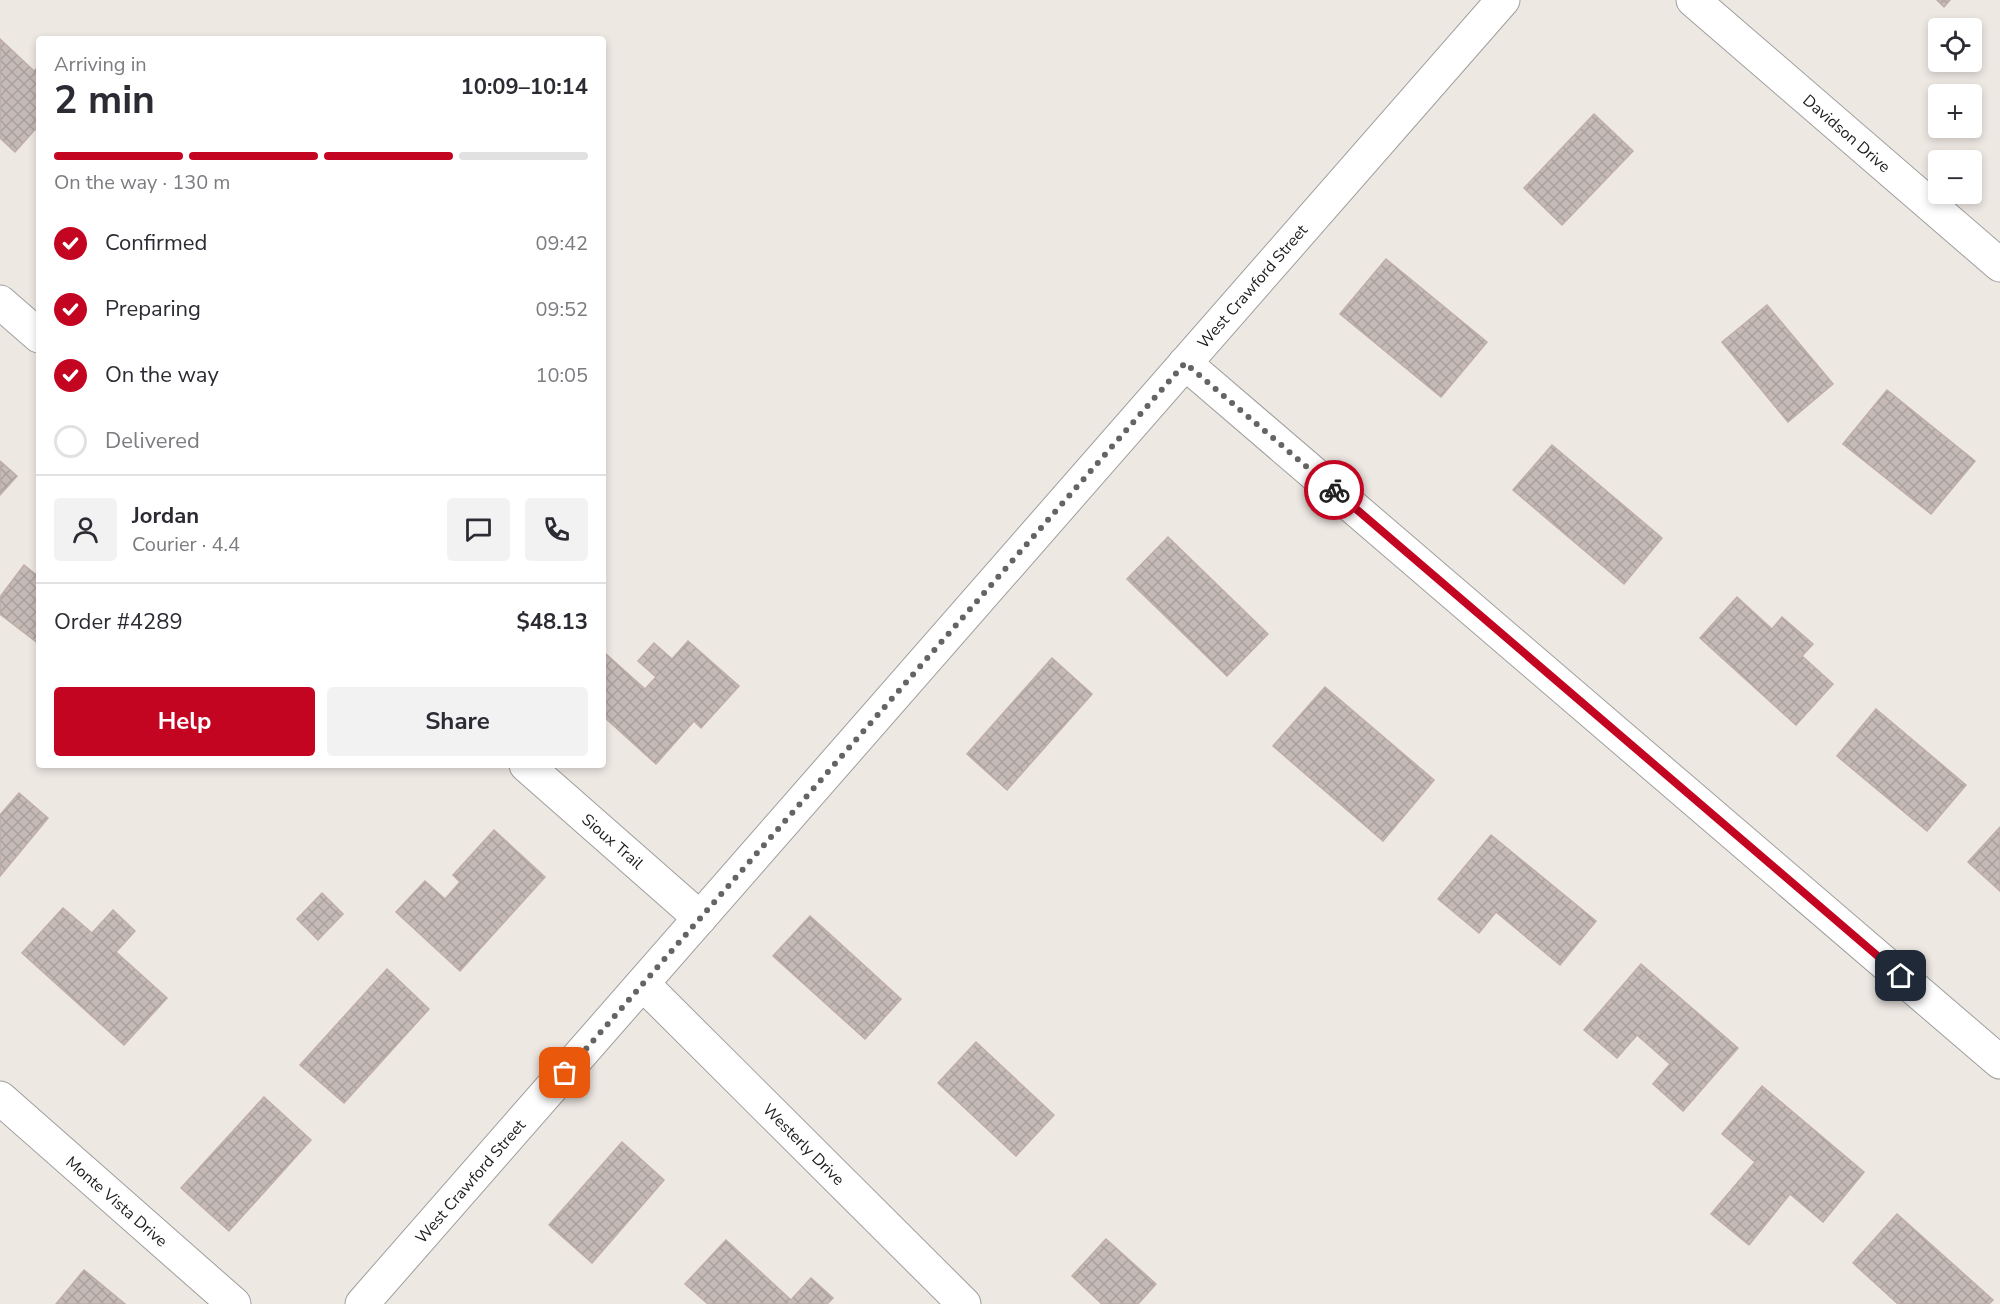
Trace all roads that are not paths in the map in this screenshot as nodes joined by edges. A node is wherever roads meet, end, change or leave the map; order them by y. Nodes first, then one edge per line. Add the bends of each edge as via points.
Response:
1 (1503, 0) edge
2 (1694, 0) edge
3 (2000, 265) edge
4 (0, 302) edge
5 (36, 333) edge
6 (1185, 363) junction
7 (529, 768) edge
8 (700, 918) junction
9 (643, 984) junction
10 (2000, 1062) edge
11 (0, 1098) edge
12 (234, 1304) edge
13 (362, 1304) edge
14 (964, 1304) edge

1 - 6 street, West Crawford Street
2 - 3 street, Davidson Drive
4 - 5 street
6 - 8 street, West Crawford Street
6 - 10 street
7 - 8 street, Sioux Trail
8 - 9 street, West Crawford Street
9 - 13 street, West Crawford Street
9 - 14 street, Westerly Drive
11 - 12 street, Monte Vista Drive

